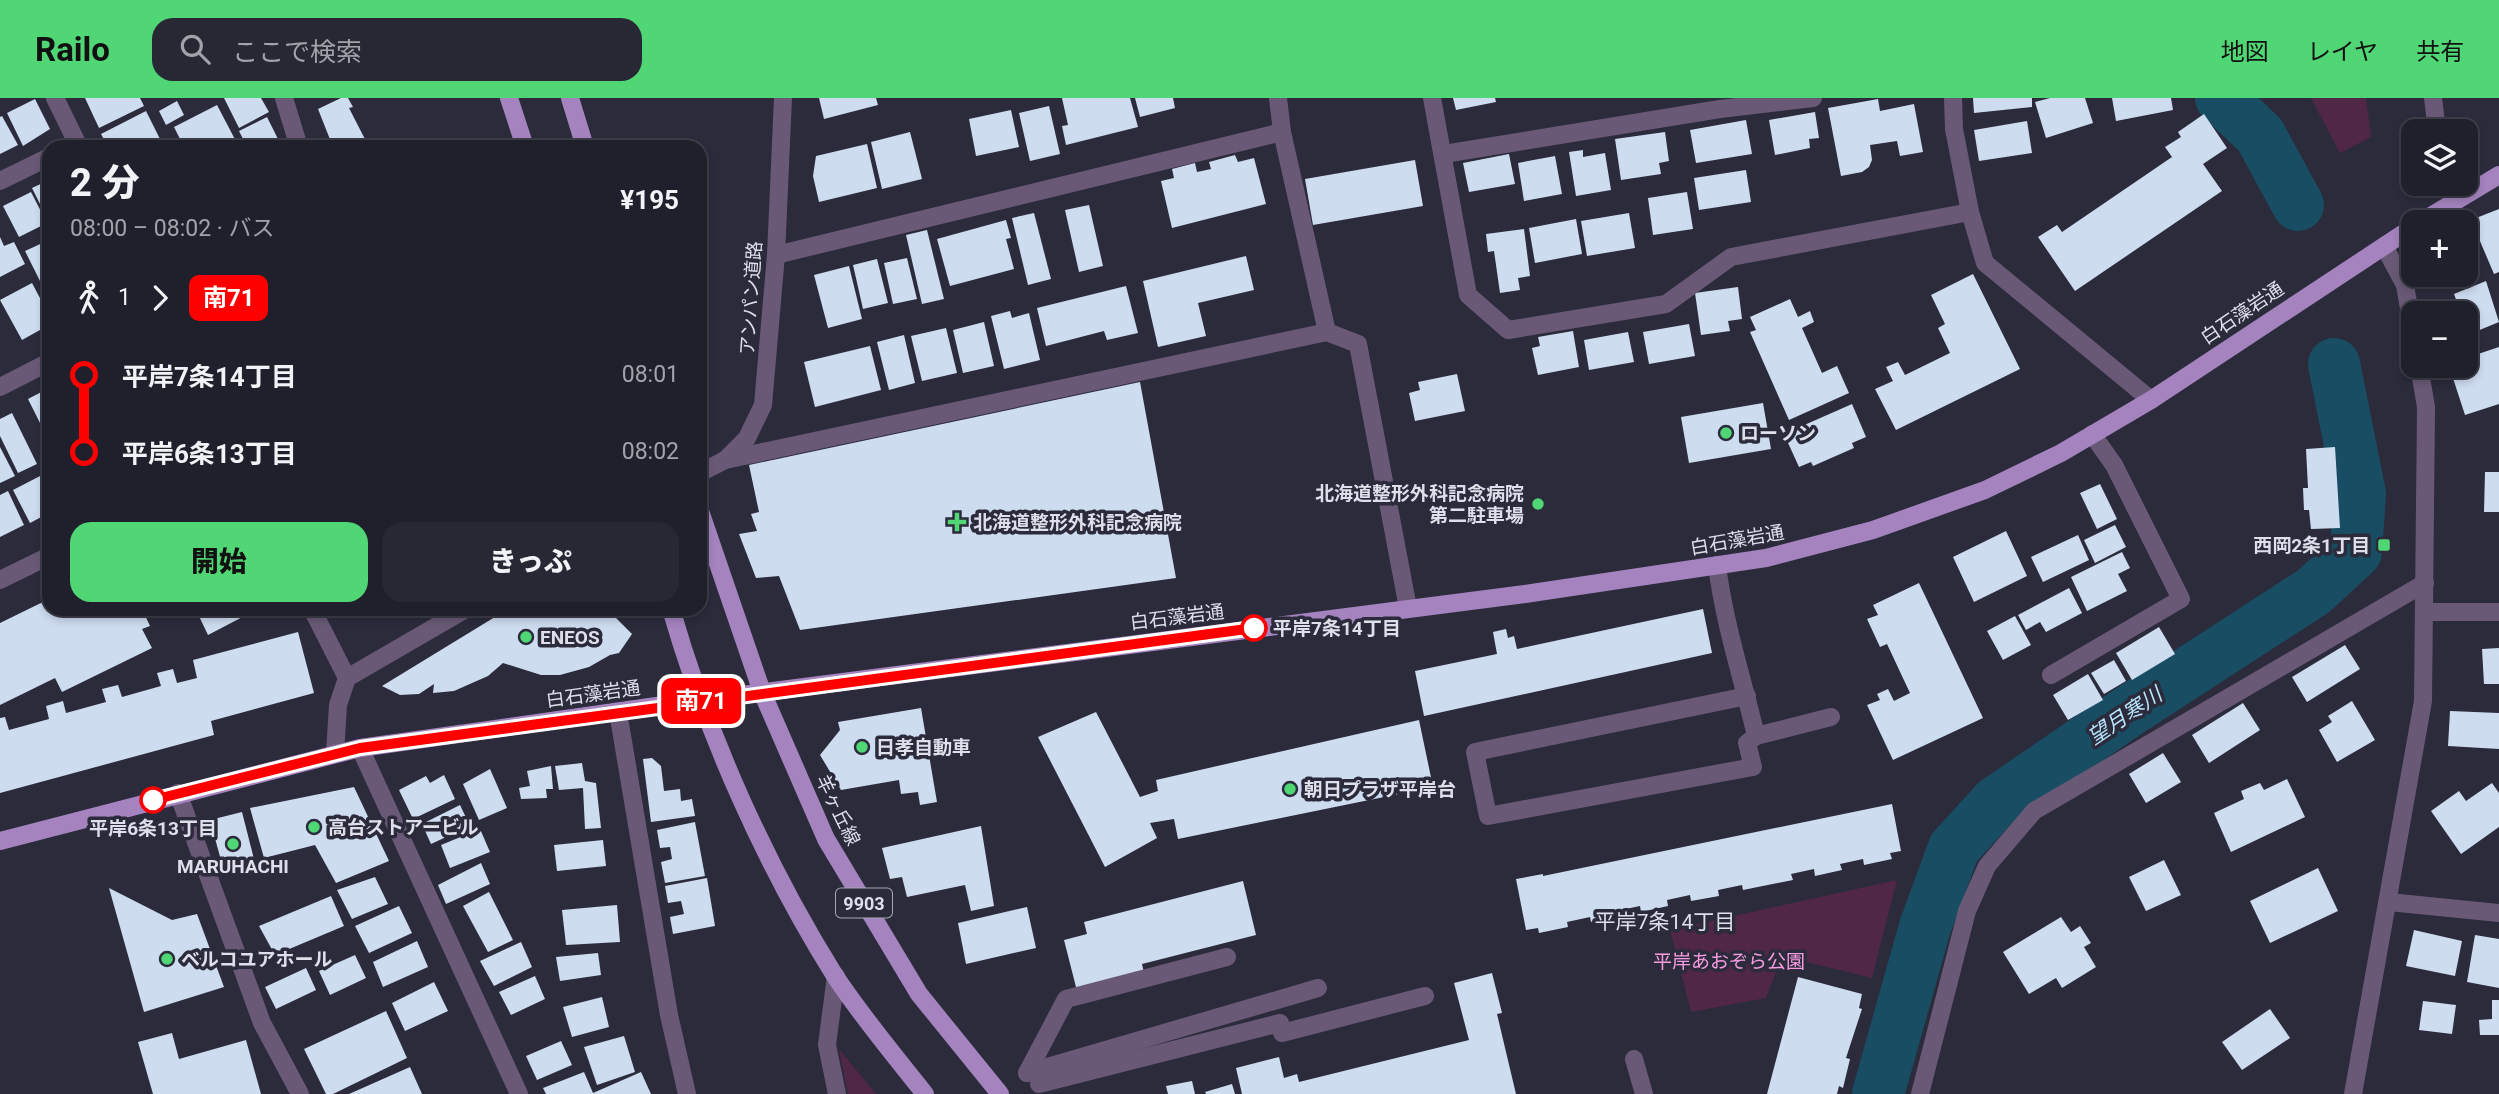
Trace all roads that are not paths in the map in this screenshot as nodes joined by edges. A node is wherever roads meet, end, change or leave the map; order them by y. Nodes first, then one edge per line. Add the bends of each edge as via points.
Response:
1 (55, 98) edge
2 (284, 98) edge
3 (509, 98) edge
4 (570, 98) edge
5 (783, 98) edge
6 (1278, 98) edge
7 (1432, 98) edge
8 (1813, 98) edge
9 (1952, 98) edge
10 (2433, 98) edge
11 (1719, 104) edge
12 (2436, 119) edge
13 (1283, 132) junction
14 (72, 140) edge
15 (297, 140) edge
16 (522, 140) edge
17 (583, 140) edge
18 (1444, 154) junction
19 (42, 160) edge
20 (2499, 175) edge
21 (0, 181) edge
22 (2478, 183) edge
23 (2450, 196) edge
24 (2435, 210) edge
25 (1970, 212) junction
26 (2401, 235) edge
27 (2384, 246) junction
28 (776, 255) junction
29 (2408, 301) edge
30 (1327, 332) junction
31 (42, 366) edge
32 (2421, 378) edge
33 (0, 387) edge
34 (2151, 400) junction
35 (2092, 435) junction
36 (725, 460) junction
37 (707, 469) edge
38 (707, 531) edge
39 (42, 559) edge
40 (1717, 565) junction
41 (0, 580) edge
42 (2425, 583) junction
43 (1408, 608) junction
44 (2424, 612) junction
45 (2499, 612) edge
46 (316, 616) edge
47 (454, 616) edge
48 (673, 616) edge
49 (2051, 675) dead end
50 (347, 678) junction
51 (762, 692) junction
52 (1746, 696) junction
53 (702, 701) junction
54 (618, 712) junction
55 (1831, 717) dead end
56 (1756, 736) junction
57 (360, 748) junction
58 (335, 753) junction
59 (178, 793) junction
60 (0, 841) edge
61 (2389, 902) junction
62 (2499, 913) edge
63 (1227, 957) dead end
64 (836, 976) junction
65 (1318, 988) dead end
66 (1425, 996) dead end
67 (1634, 1059) dead end
68 (1040, 1084) dead end
69 (300, 1094) edge
70 (519, 1094) edge
71 (687, 1094) edge
72 (837, 1094) edge
73 (925, 1094) edge
74 (1000, 1094) edge
75 (1644, 1094) edge
76 (1920, 1094) edge
77 (2353, 1094) edge

1 - 14 street
2 - 15 street
3 - 16 main road
4 - 17 main road
5 - 28 street, アンパン道路
6 - 13 street
7 - 18 street
8 - 11 street
9 - 25 street
10 - 12 street
11 - 18 street
13 - 28 street
13 - 30 street
18 - 25 street via 1468,295 1508,330 1666,304 1731,257
19 - 21 street
20 - 22 main road
23 - 24 main road
25 - 34 street via 1985,263
26 - 27 main road, 白石藻岩通
27 - 29 street via 2405,285
27 - 34 main road, 白石藻岩通
28 - 36 street, アンパン道路 via 763,405 747,438
30 - 36 street
30 - 43 street via 1359,344
31 - 33 street
32 - 42 street via 2426,407
34 - 35 main road, 白石藻岩通
35 - 40 main road, 白石藻岩通 via 1984,490 1873,530 1766,558
35 - 49 street via 2114,465 2181,599
36 - 37 street, アンパン道路
38 - 51 main road, 羊ヶ丘線 / 9903
39 - 41 street
40 - 43 main road, 白石藻岩通
40 - 52 street
42 - 44 street
42 - 76 street via 2034,811 1987,866 1968,911
43 - 51 main road, 白石藻岩通
44 - 45 street
44 - 61 street via 2423,701
46 - 50 street
47 - 50 street
48 - 53 main road
50 - 58 street via 338,705
51 - 53 main road, 白石藻岩通
51 - 74 main road, 羊ヶ丘線 / 9903 via 826,839 873,919 919,994
52 - 56 street
52 - 56 street via 1475,752 1488,816 1753,767 1747,743
53 - 54 main road, 白石藻岩通
53 - 64 main road via 750,821
54 - 57 main road, 白石藻岩通
54 - 71 street via 669,1015
55 - 56 street
57 - 58 main road, 白石藻岩通
57 - 70 street
58 - 59 main road, 白石藻岩通
59 - 60 main road, 白石藻岩通
59 - 69 street via 262,1023
61 - 62 street
61 - 77 street
63 - 65 street via 1066,999 1027,1073
64 - 72 street via 827,1045
64 - 73 main road
66 - 68 street via 1282,1033 1280,1023
67 - 75 street

